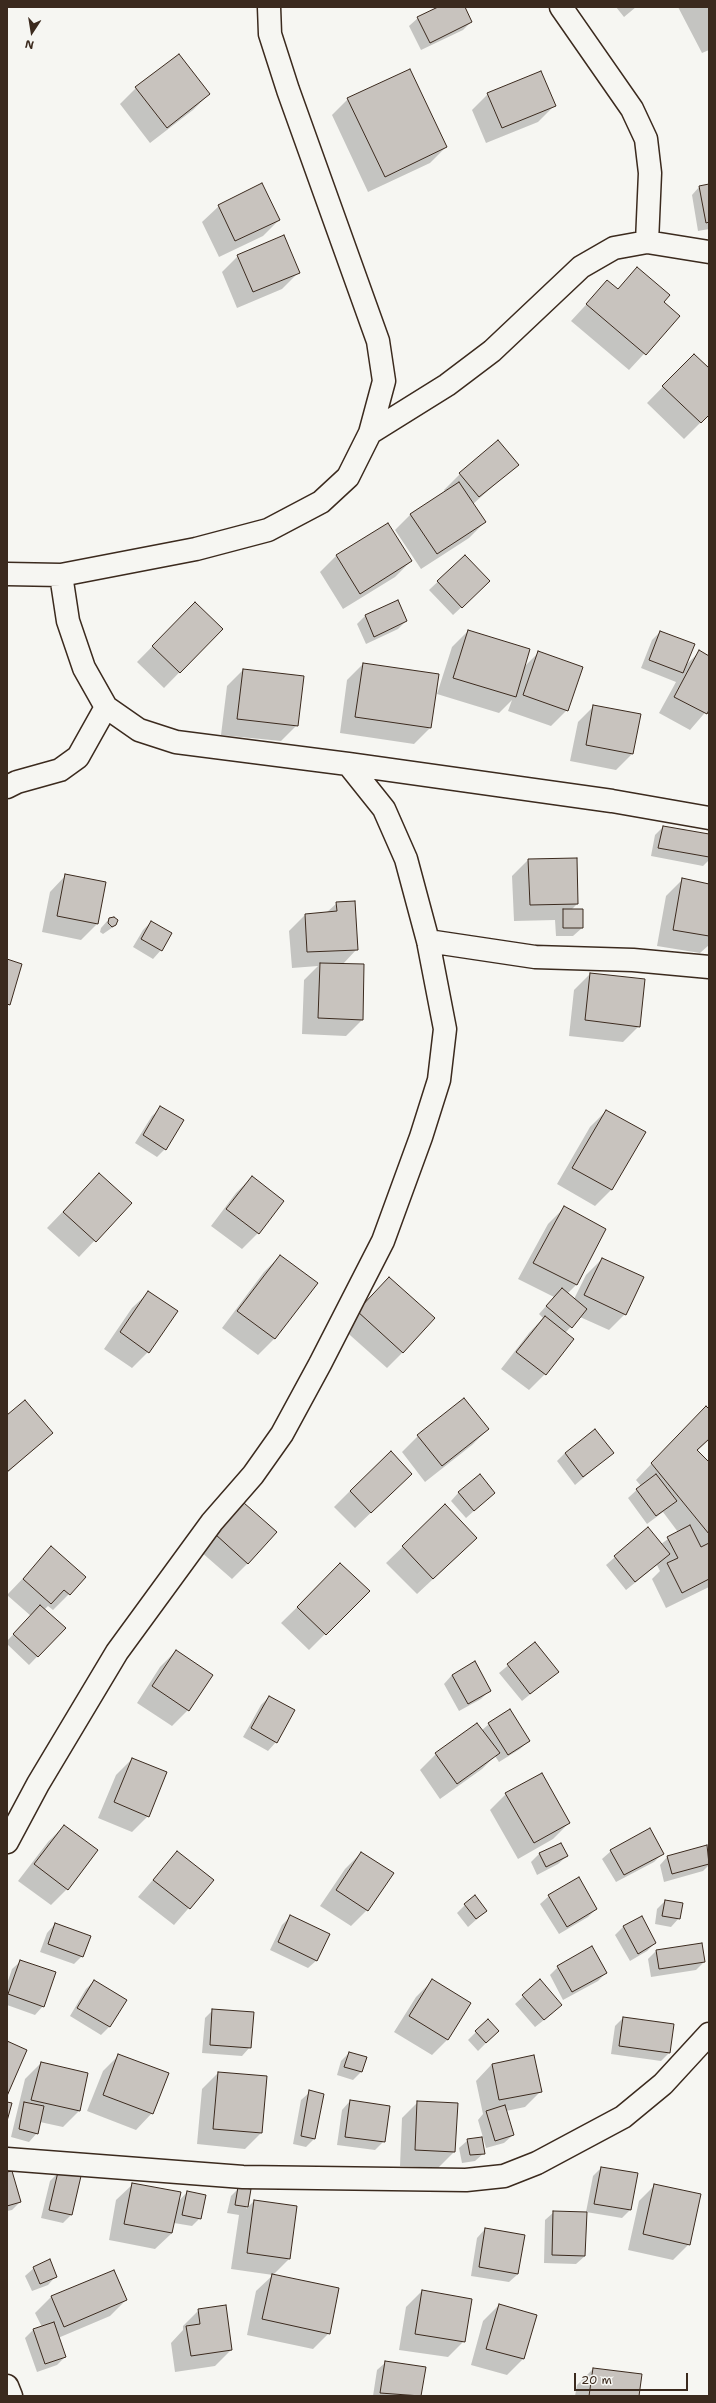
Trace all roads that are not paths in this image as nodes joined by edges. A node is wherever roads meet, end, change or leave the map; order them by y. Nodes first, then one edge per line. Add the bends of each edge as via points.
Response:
1 (269, 7) edge
2 (561, 7) edge
3 (647, 242) junction
4 (709, 252) edge
5 (370, 433) junction
6 (7, 574) edge
7 (61, 575) junction
8 (106, 707) junction
9 (348, 764) junction
10 (7, 787) edge
11 (709, 818) edge
12 (428, 941) junction
13 (709, 967) edge
14 (7, 1842) edge
15 (709, 2034) edge
16 (7, 2158) edge
17 (7, 2386) edge
18 (11, 2396) edge

1 - 5 street via 270,34 288,90 378,341 384,381
2 - 3 street via 632,109 646,139 650,173
3 - 4 street
3 - 5 street via 614,248 581,267 492,352 447,385
5 - 7 street via 348,477 321,502 268,530 196,549
6 - 7 street
7 - 8 street via 68,620 84,668
8 - 9 street via 139,730 176,742
8 - 10 street via 78,757 60,770
9 - 11 street via 612,801
9 - 12 street via 384,809 406,859
12 - 13 street via 535,957 633,960
12 - 14 street via 444,1029 439,1080 422,1138 383,1241 282,1434 203,1535 117,1652 38,1784
15 - 16 street via 663,2084 623,2117 537,2163 504,2176 466,2180 242,2177
17 - 18 street

